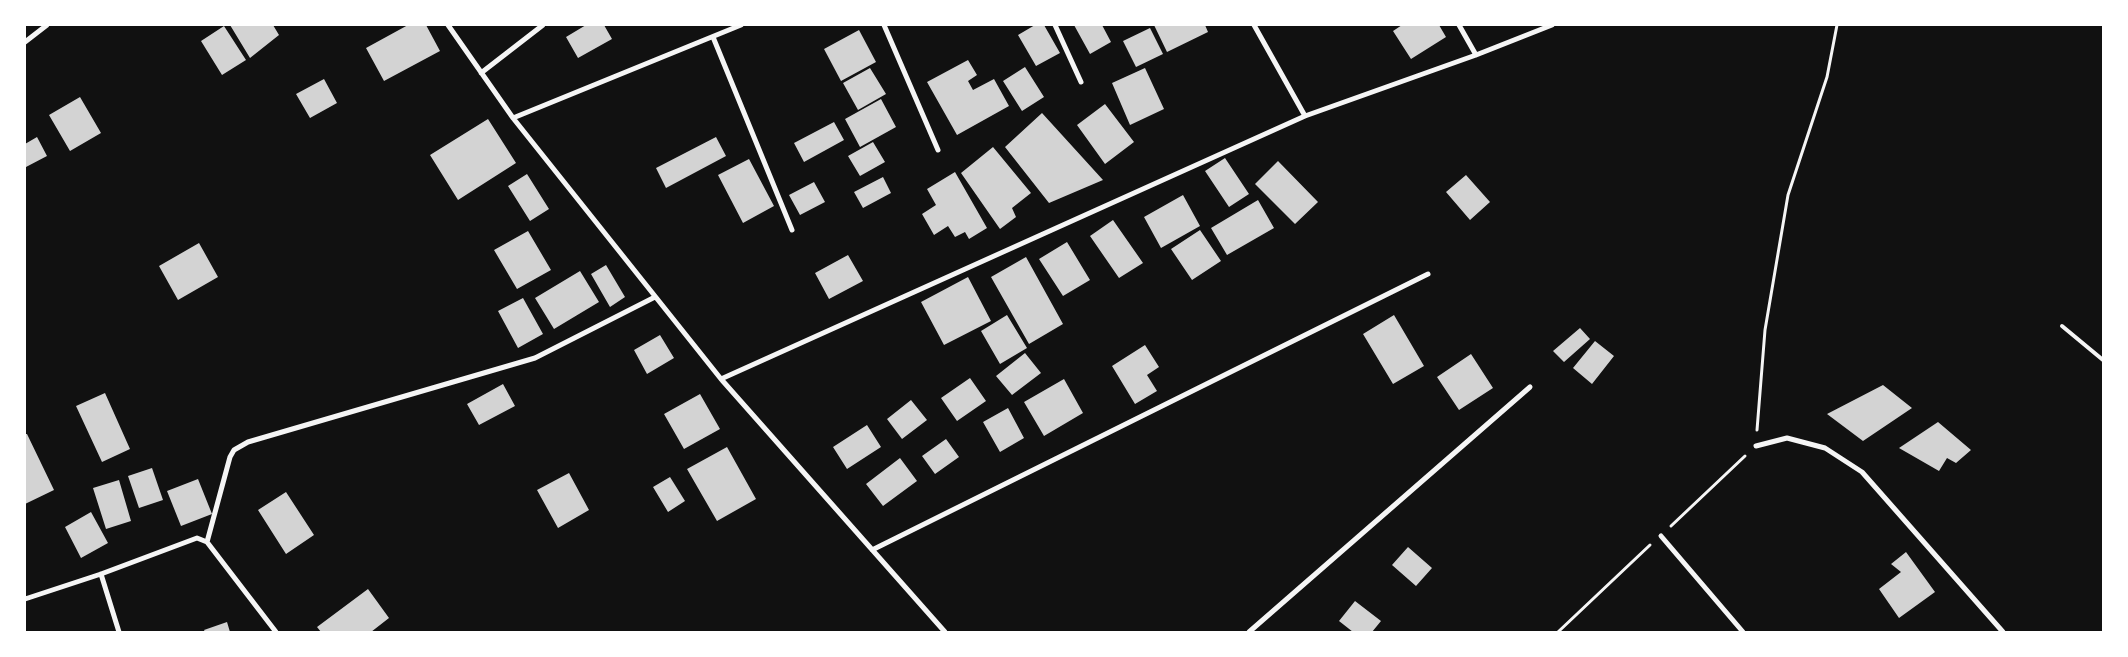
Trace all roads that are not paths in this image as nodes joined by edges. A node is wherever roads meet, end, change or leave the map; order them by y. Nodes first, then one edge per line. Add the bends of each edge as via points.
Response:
1 (47, 25) edge
2 (448, 25) edge
3 (544, 25) edge
4 (741, 25) edge
5 (884, 25) edge
6 (1055, 25) edge
7 (1254, 25) edge
8 (1459, 25) edge
9 (1552, 25) edge
10 (713, 37) junction
11 (25, 42) edge
12 (1476, 55) junction
13 (481, 73) junction
14 (1081, 82) dead end
15 (1305, 116) junction
16 (513, 118) junction
17 (938, 150) dead end
18 (792, 230) dead end
19 (1428, 274) dead end
20 (655, 297) junction
21 (2062, 326) dead end
22 (2103, 360) edge
23 (721, 378) junction
24 (1530, 386) dead end
25 (1756, 446) road end
26 (1661, 536) road end
27 (207, 542) junction
28 (872, 550) junction
29 (101, 574) junction
30 (25, 599) edge
31 (120, 632) edge
32 (276, 632) edge
33 (946, 632) edge
34 (1249, 632) edge
35 (1743, 632) edge
36 (2003, 632) edge

1 - 11 street
2 - 13 street
3 - 13 street
4 - 10 street
5 - 17 street
6 - 14 street
7 - 15 street
8 - 12 street
9 - 12 street
10 - 16 street
10 - 18 street
12 - 15 street
13 - 16 street
15 - 23 street
16 - 20 street
19 - 28 street
20 - 23 street
20 - 27 street via 535,358 248,442 234,450 230,457
21 - 22 lane
23 - 28 street
24 - 34 street
25 - 36 street via 1788,438 1825,448 1862,472
26 - 35 street
27 - 29 street via 197,538 187,541
27 - 32 street
28 - 33 street
29 - 30 street
29 - 31 street

